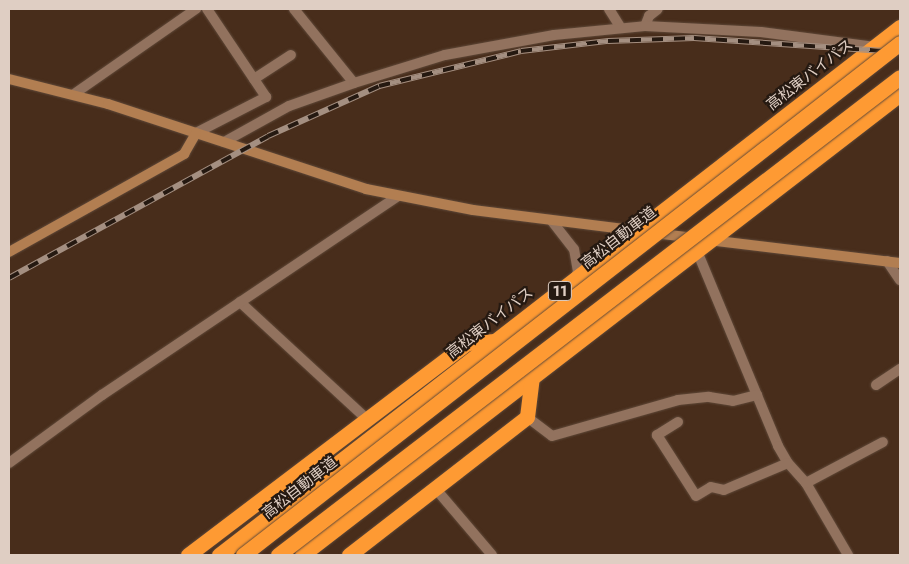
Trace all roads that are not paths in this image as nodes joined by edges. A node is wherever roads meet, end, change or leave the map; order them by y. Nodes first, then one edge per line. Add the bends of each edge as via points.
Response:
1 (196, 9) edge
2 (206, 9) edge
3 (294, 9) edge
4 (609, 9) edge
5 (658, 9) edge
6 (645, 26) junction
7 (900, 27) edge
8 (621, 28) junction
9 (900, 44) edge
10 (875, 46) junction
11 (291, 55) dead end
12 (900, 76) edge
13 (9, 79) edge
14 (254, 79) junction
15 (354, 83) junction
16 (74, 94) junction
17 (900, 94) edge
18 (196, 133) junction
19 (224, 142) junction
20 (398, 196) junction
21 (551, 220) junction
22 (637, 231) junction
23 (711, 240) junction
24 (697, 251) junction
25 (9, 252) edge
26 (887, 261) junction
27 (900, 263) edge
28 (900, 280) edge
29 (573, 281) junction
30 (240, 302) junction
31 (495, 341) junction
32 (900, 369) edge
33 (532, 378) junction
34 (876, 385) dead end
35 (756, 395) junction
36 (527, 417) junction
37 (367, 419) junction
38 (678, 422) dead end
39 (883, 442) dead end
40 (9, 463) edge
41 (788, 463) junction
42 (806, 483) junction
43 (435, 488) junction
44 (188, 555) edge
45 (219, 555) edge
46 (242, 555) edge
47 (278, 555) edge
48 (302, 555) edge
49 (349, 555) edge
50 (492, 555) edge
51 (848, 555) edge

1 - 16 street
2 - 14 street
3 - 15 street
4 - 8 street
5 - 6 street via 649,16
6 - 8 street
6 - 10 street via 761,32
7 - 10 highway, 高松東バイパス / 11
8 - 15 street via 554,35 454,53
9 - 46 highway, 高松自動車道, bridge
10 - 22 highway, 高松東バイパス / 11
11 - 14 street
12 - 47 highway, bridge
13 - 16 street
14 - 18 street via 266,97
15 - 19 street via 289,106
16 - 18 street
17 - 23 highway
18 - 19 street
18 - 25 street via 184,154
19 - 20 street via 366,189
20 - 21 street
20 - 30 street
21 - 22 street
21 - 29 street via 574,249 578,272
22 - 23 street
22 - 29 highway, 高松東バイパス / 11
23 - 24 highway
23 - 26 street
24 - 33 highway
24 - 35 street
26 - 27 street
26 - 28 street
29 - 31 highway, 高松東バイパス / 11
30 - 37 street
30 - 40 street
31 - 37 highway via 466,343
31 - 45 highway, 高松東バイパス / 11
32 - 34 street
33 - 36 highway
33 - 48 highway
35 - 36 street via 733,401 709,397 678,400 552,436
35 - 41 street
36 - 43 highway
37 - 44 highway
38 - 41 street via 657,435 696,496 711,487 724,490
39 - 42 street
41 - 42 street
42 - 51 street
43 - 49 highway
43 - 50 street

